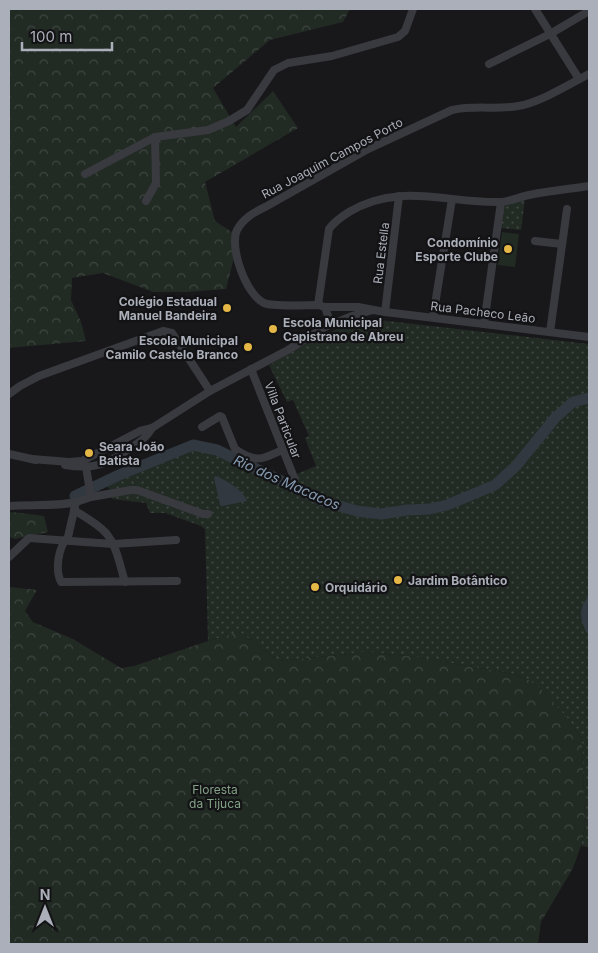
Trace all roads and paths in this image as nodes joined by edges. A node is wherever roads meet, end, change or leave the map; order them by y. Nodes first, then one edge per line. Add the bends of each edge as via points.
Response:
1 (413, 9) edge
2 (535, 9) edge
3 (589, 11) edge
4 (550, 34) junction
5 (489, 64) dead end
6 (589, 74) edge
7 (579, 79) junction
8 (155, 137) junction
9 (85, 174) dead end
10 (589, 186) edge
11 (399, 196) junction
12 (452, 199) junction
13 (146, 201) dead end
14 (500, 202) junction
15 (567, 209) dead end
16 (535, 241) dead end
17 (562, 244) junction
18 (322, 306) junction
19 (375, 309) junction
20 (385, 312) junction
21 (433, 317) junction
22 (484, 324) junction
23 (331, 325) junction
24 (550, 332) junction
25 (589, 332) edge
26 (589, 336) edge
27 (251, 369) junction
28 (210, 391) junction
29 (9, 394) edge
30 (202, 426) dead end
31 (152, 428) junction
32 (106, 448) junction
33 (282, 450) junction
34 (9, 454) edge
35 (92, 457) junction
36 (32, 459) junction
37 (114, 459) junction
38 (88, 467) junction
39 (295, 480) dead end
40 (91, 497) junction
41 (9, 506) edge
42 (75, 506) junction
43 (208, 514) dead end
44 (176, 540) dead end
45 (64, 541) junction
46 (113, 544) junction
47 (9, 557) edge
48 (177, 581) dead end
49 (125, 582) junction

1 - 8 street via 405,31 398,37 326,58 279,66 246,110 229,121 208,130
2 - 4 street
3 - 4 street
4 - 5 street
4 - 7 street
6 - 7 street, Rua Joaquim Campos Porto
7 - 18 street, Rua Joaquim Campos Porto via 520,106 452,110 368,149 250,214 237,230 236,250 253,293 268,304
8 - 9 street
8 - 13 street via 156,183
10 - 14 street
11 - 12 street via 420,194
11 - 18 street via 366,202 334,221 329,229
11 - 20 street, Rua Estella
12 - 14 street
12 - 21 street
14 - 22 street
15 - 17 street
16 - 17 street
17 - 24 street
18 - 19 street, Rua Pacheco Leão
18 - 23 street
19 - 20 street, Rua Pacheco Leão
19 - 23 street
20 - 21 street, Rua Pacheco Leão
21 - 22 street, Rua Pacheco Leão
22 - 24 street, Rua Pacheco Leão
23 - 27 street
24 - 26 street, Rua Pacheco Leão
25 - 26 street
27 - 28 street
27 - 33 street, Villa Particular
28 - 29 street via 172,333 163,331 38,376
28 - 31 street
30 - 33 street via 222,417 236,449 253,458 263,459
31 - 32 street
31 - 37 street via 147,437
32 - 35 street
32 - 37 street via 107,457
33 - 39 street, Villa Particular
34 - 36 street
35 - 36 street via 69,462
35 - 38 street
36 - 38 street
37 - 38 street
38 - 40 street
40 - 42 street
40 - 43 street via 137,490
41 - 42 street
42 - 45 street via 68,537
42 - 46 street via 102,529
44 - 46 street
45 - 46 street
45 - 47 street via 29,538
45 - 49 street via 59,562 61,582
46 - 49 street
48 - 49 street

